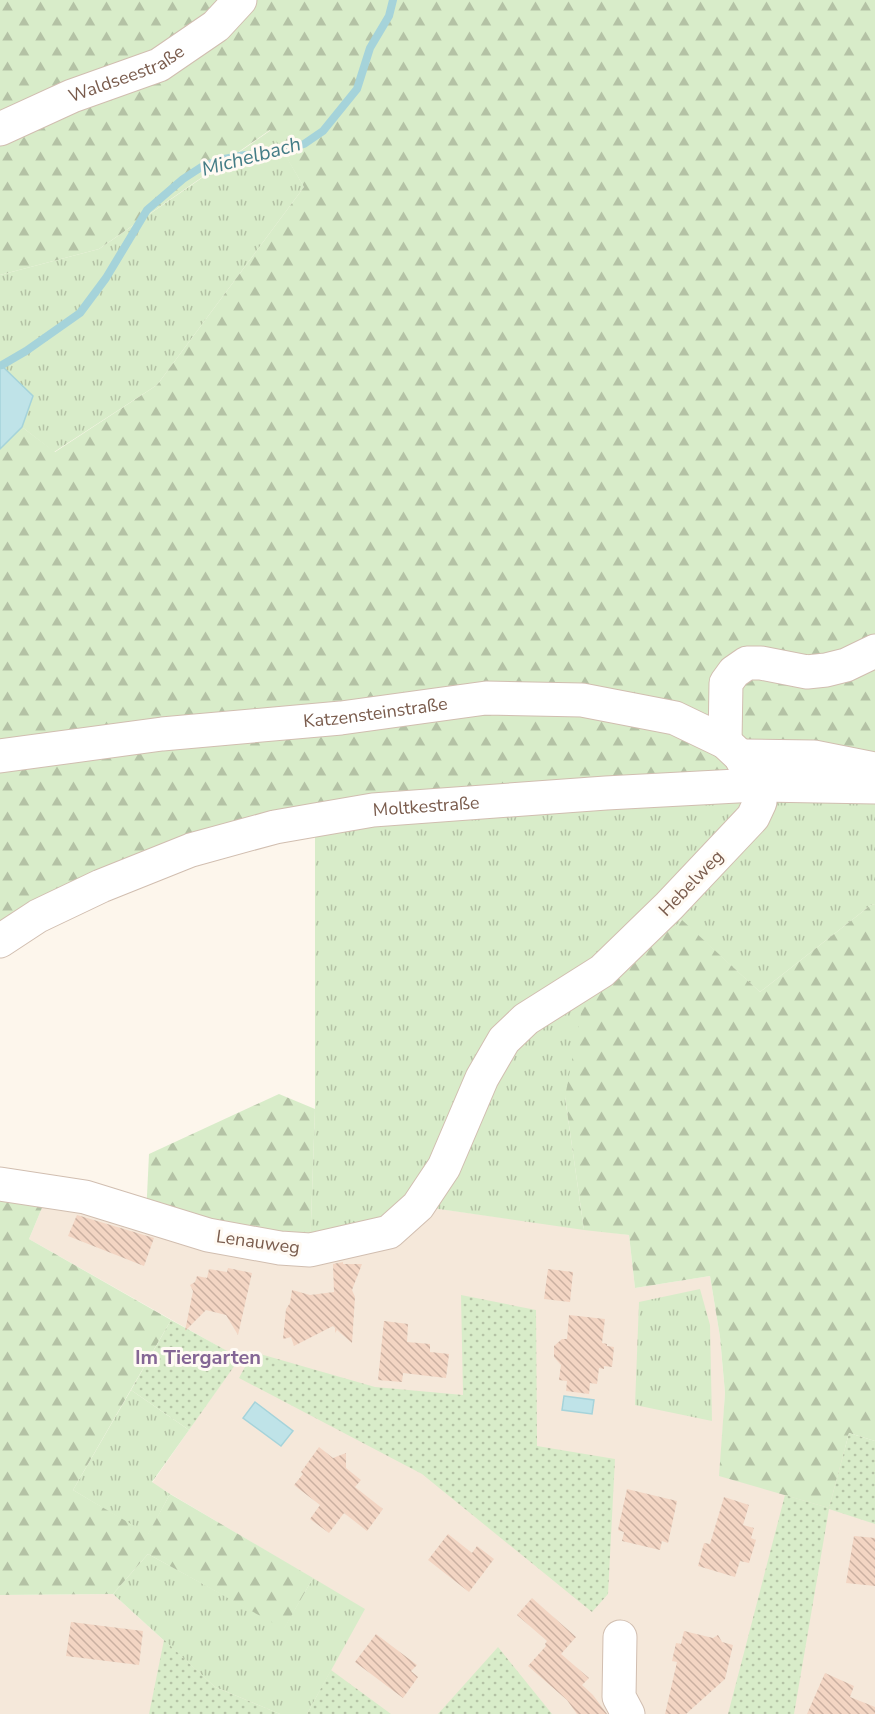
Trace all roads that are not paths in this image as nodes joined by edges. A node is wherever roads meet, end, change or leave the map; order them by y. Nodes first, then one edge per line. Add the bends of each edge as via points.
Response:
1 (240, 0) edge
2 (0, 129) edge
3 (875, 651) edge
4 (732, 749) junction
5 (0, 756) edge
6 (875, 770) edge
7 (756, 785) junction
8 (875, 787) edge
9 (0, 941) edge
10 (602, 971) joint
11 (0, 1184) edge
12 (620, 1637) dead end
13 (628, 1714) edge

1 - 2 street, Waldseestraße via 216,26 159,65 72,96
3 - 4 street via 846,665 807,672 747,663 726,683
4 - 5 street, Katzensteinstraße via 675,717 582,700 486,698
4 - 6 street, Katzensteinstraße via 814,757
4 - 7 street
7 - 8 street, Moltkestraße
7 - 9 street, Moltkestraße via 373,810 275,827 191,850 101,886 38,916
7 - 10 street, Hebelweg via 760,802 753,817
10 - 11 street, Lenauweg via 526,1019 504,1040 444,1167 418,1206 389,1232 310,1250 280,1248 208,1235 85,1197
12 - 13 street via 619,1697

